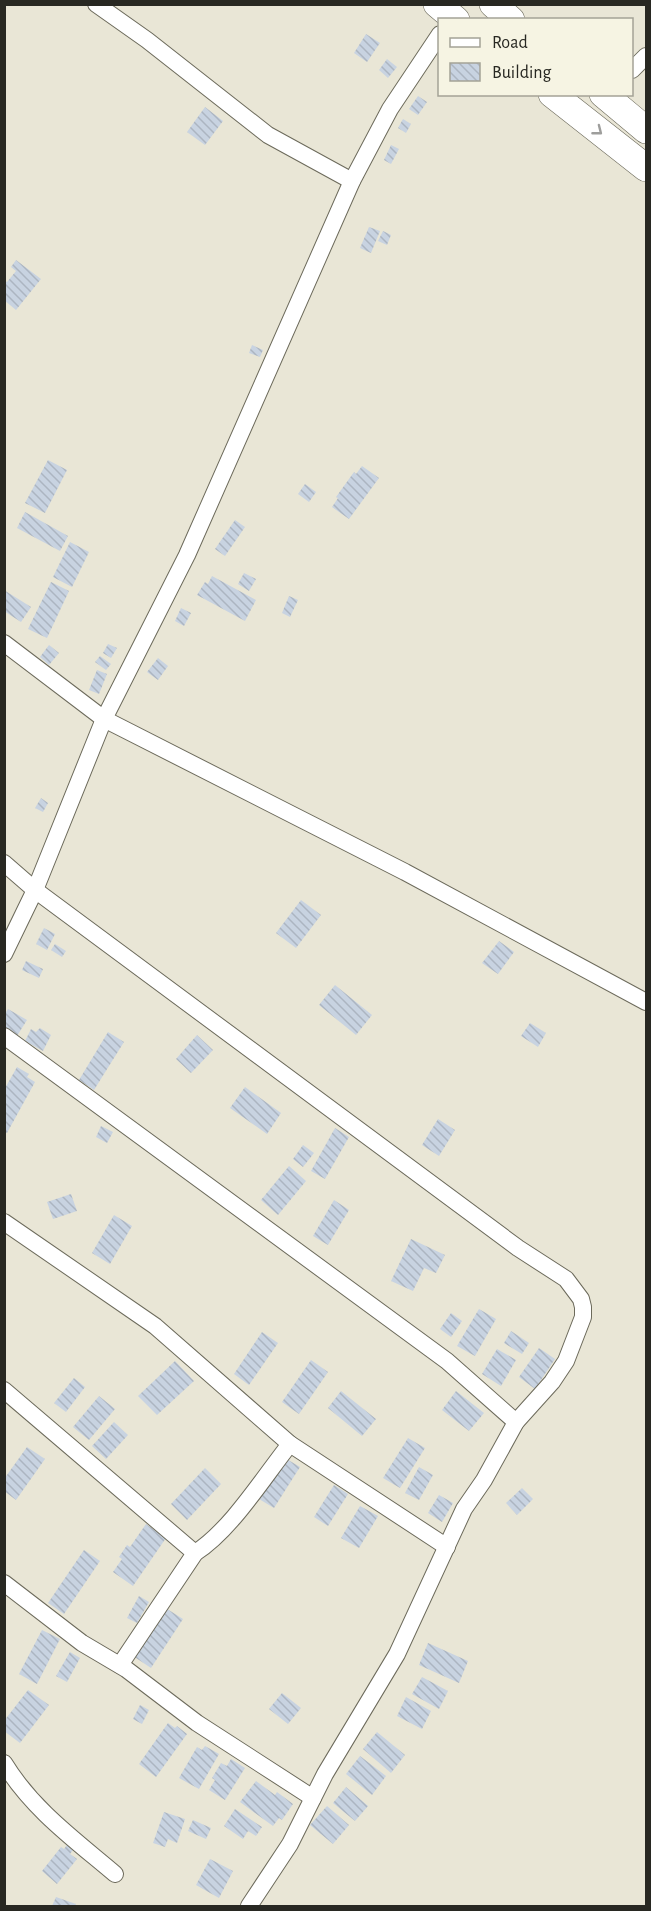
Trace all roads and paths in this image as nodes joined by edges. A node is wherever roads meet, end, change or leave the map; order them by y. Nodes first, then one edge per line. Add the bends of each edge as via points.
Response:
1 (96, 4) edge
2 (493, 4) edge
3 (509, 18) edge
4 (438, 33) edge
5 (646, 56) edge
6 (633, 69) edge
7 (555, 96) edge
8 (604, 96) edge
9 (646, 130) edge
10 (646, 168) edge
11 (352, 181) junction
12 (4, 643) edge
13 (104, 719) junction
14 (4, 863) edge
15 (34, 890) junction
16 (4, 954) edge
17 (646, 1002) edge
18 (4, 1036) edge
19 (4, 1222) edge
20 (4, 1390) edge
21 (516, 1422) junction
22 (290, 1444) junction
23 (447, 1547) junction
24 (195, 1553) junction
25 (4, 1583) edge
26 (120, 1665) junction
27 (4, 1763) edge
28 (313, 1798) junction
29 (115, 1874) dead end
30 (249, 1906) edge

1 - 11 street via 268,135
2 - 3 highway
4 - 11 street via 390,109
5 - 6 street
7 -> 10 highway
8 - 9 highway
11 - 13 street via 187,555
12 - 13 street
13 - 15 street
13 - 17 street via 405,872
14 - 15 street
15 - 16 street
15 - 21 street via 518,1248 566,1279 581,1299 583,1317 566,1361
18 - 21 street via 447,1361
19 - 22 street via 155,1326
20 - 24 street
21 - 23 street via 464,1509
22 - 23 street
22 - 24 street via 210,1544
23 - 28 street via 397,1654
24 - 26 street
25 - 26 street via 82,1643
26 - 28 street via 197,1723
27 - 29 street via 37,1806
28 - 30 street via 290,1845

